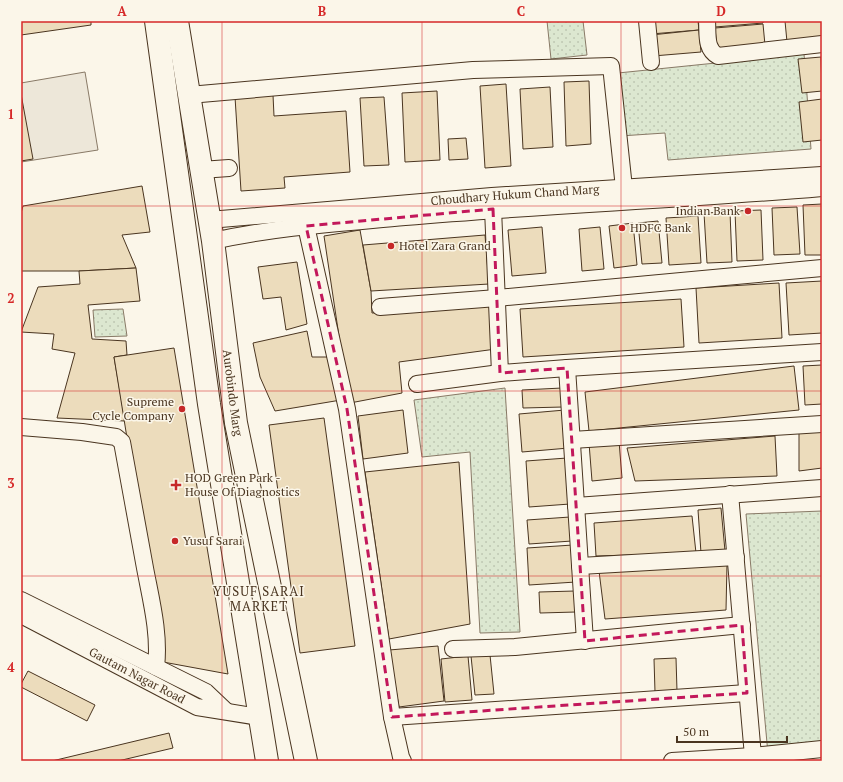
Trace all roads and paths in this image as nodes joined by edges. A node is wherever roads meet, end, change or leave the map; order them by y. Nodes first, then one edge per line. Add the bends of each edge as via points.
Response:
1 (156, 21) edge
2 (177, 21) edge
3 (647, 21) edge
4 (707, 21) edge
5 (822, 44) edge
6 (651, 62) dead end
7 (189, 96) junction
8 (229, 168) dead end
9 (201, 170) junction
10 (822, 175) edge
11 (624, 188) junction
12 (822, 188) edge
13 (493, 209) junction
14 (209, 220) junction
15 (306, 226) junction
16 (213, 241) junction
17 (822, 268) edge
18 (497, 298) junction
19 (380, 307) dead end
20 (822, 352) edge
21 (567, 368) junction
22 (500, 373) junction
23 (417, 384) dead end
24 (822, 424) edge
25 (21, 427) edge
26 (572, 440) junction
27 (822, 488) edge
28 (730, 494) junction
29 (576, 506) junction
30 (736, 557) junction
31 (580, 566) junction
32 (21, 600) edge
33 (21, 615) edge
34 (742, 625) junction
35 (585, 641) junction
36 (453, 649) dead end
37 (156, 667) junction
38 (748, 693) junction
39 (226, 712) junction
40 (259, 717) junction
41 (392, 717) junction
42 (822, 749) edge
43 (753, 756) junction
44 (267, 761) edge
45 (306, 761) edge
46 (403, 761) edge
47 (672, 761) edge

1 - 40 highway, Aurobindo Marg via 209,404
2 - 7 highway, Aurobindo Marg
3 - 6 street
4 - 5 street via 709,47 718,56
7 - 9 highway, Aurobindo Marg
7 - 11 street via 473,70 611,66
8 - 9 street
9 - 14 highway, Aurobindo Marg
10 - 11 street, Choudhary Hukum Chand Marg
11 - 14 street, Choudhary Hukum Chand Marg
12 - 13 street, Choudhary Hukum Chand Marg
13 - 15 street, Choudhary Hukum Chand Marg
13 - 18 street
14 - 16 highway, Aurobindo Marg
15 - 16 street, Choudhary Hukum Chand Marg
15 - 41 street via 347,410
16 - 45 highway, Aurobindo Marg via 236,423
17 - 18 street
18 - 19 street
18 - 22 street
20 - 21 street
21 - 22 street
21 - 26 street
22 - 23 street
24 - 26 street
25 - 37 street via 116,437 122,442 152,606
26 - 29 street
27 - 28 street
28 - 29 street
28 - 30 street
29 - 31 street
30 - 31 street
30 - 34 street
31 - 35 street
32 - 37 street
33 - 39 street, Gautam Nagar Road via 197,707
34 - 35 street
34 - 38 street
35 - 36 street
37 - 39 street via 206,692
38 - 41 street
38 - 43 street
39 - 40 street, Gautam Nagar Road
40 - 44 highway, Aurobindo Marg
41 - 46 street
42 - 43 street
43 - 47 street

